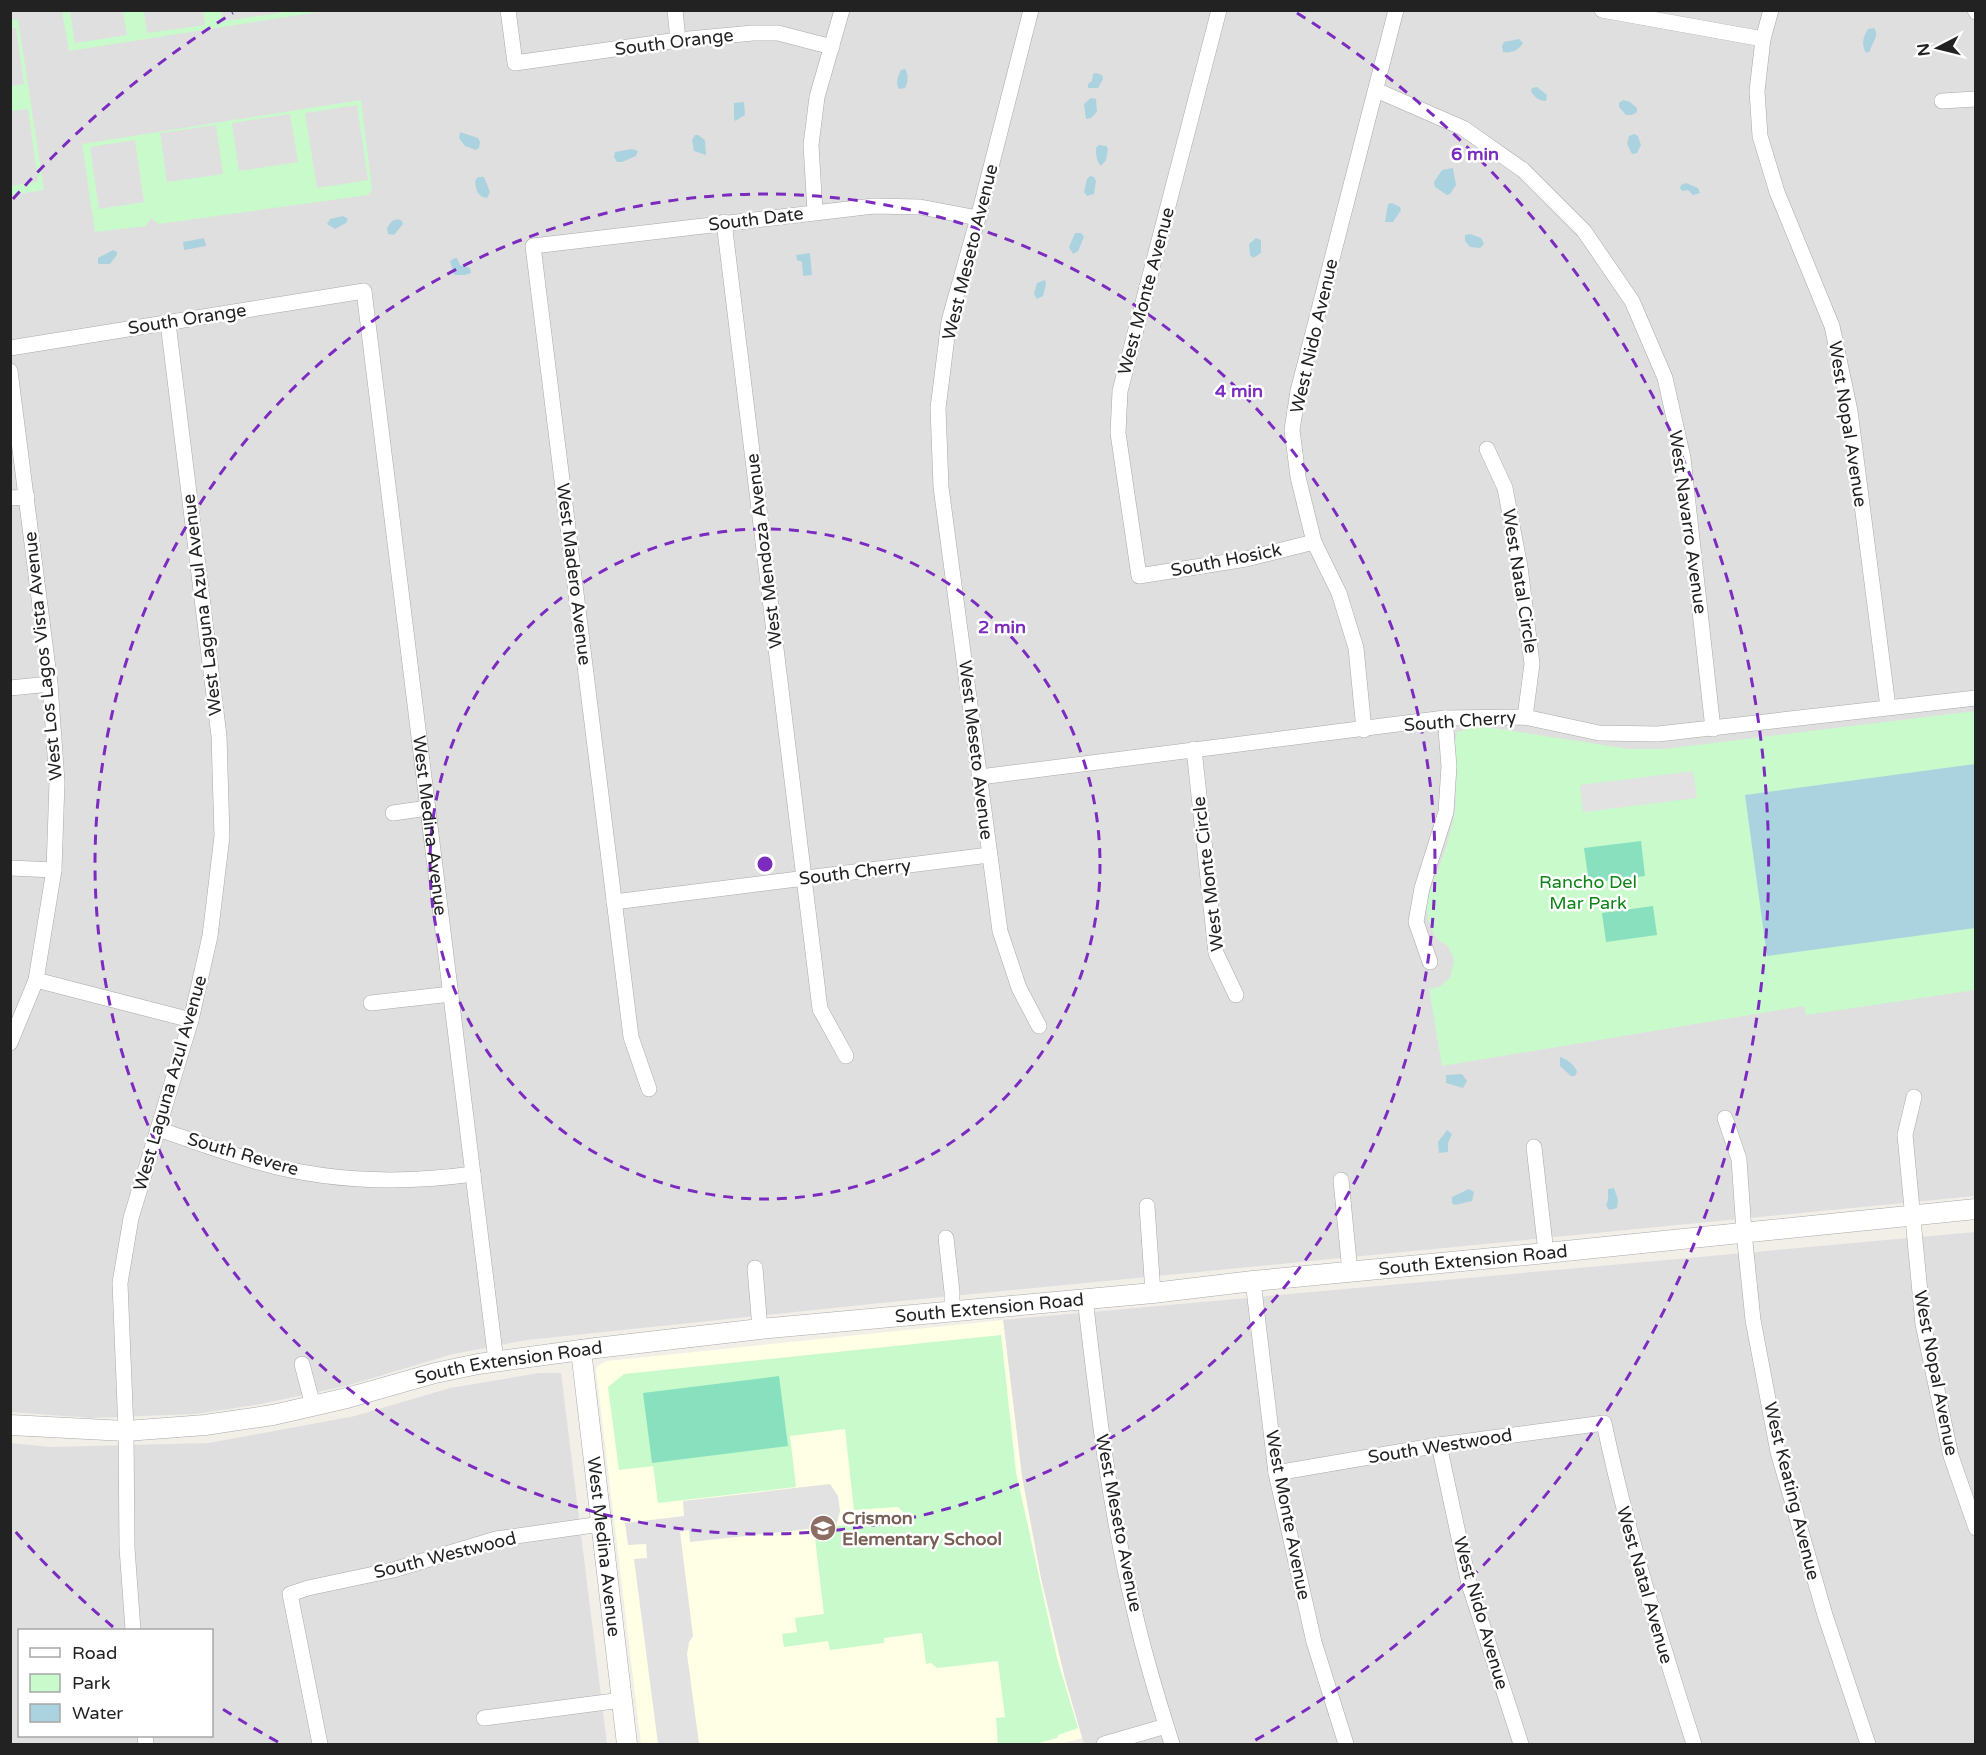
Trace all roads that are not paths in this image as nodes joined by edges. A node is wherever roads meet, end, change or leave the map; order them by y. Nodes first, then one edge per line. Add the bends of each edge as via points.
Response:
1 (508, 10) edge
2 (675, 10) edge
3 (842, 10) edge
4 (1031, 10) edge
5 (1220, 10) edge
6 (1396, 10) edge
7 (1772, 10) edge
8 (1601, 11) edge
9 (1763, 39) junction
10 (678, 40) junction
11 (832, 46) junction
12 (1376, 90) junction
13 (1976, 99) edge
14 (1942, 101) dead end
15 (814, 212) junction
16 (978, 218) junction
17 (724, 222) junction
18 (533, 246) joint
19 (364, 291) joint
20 (168, 323) junction
21 (10, 348) edge
22 (10, 371) edge
23 (1487, 449) dead end
24 (27, 496) junction
25 (10, 498) edge
26 (1314, 542) junction
27 (1139, 576) joint
28 (50, 684) junction
29 (10, 688) edge
30 (1976, 698) edge
31 (1888, 708) junction
32 (1525, 717) junction
33 (1445, 718) junction
34 (1713, 729) junction
35 (1364, 730) junction
36 (1194, 749) junction
37 (980, 777) junction
38 (428, 808) junction
39 (393, 813) dead end
40 (989, 855) junction
41 (10, 868) edge
42 (54, 870) junction
43 (804, 879) junction
44 (614, 902) junction
45 (1430, 962) dead end
46 (36, 980) junction
47 (451, 994) junction
48 (1236, 995) dead end
49 (372, 1003) dead end
50 (191, 1020) junction
51 (1039, 1026) dead end
52 (10, 1043) edge
53 (846, 1056) dead end
54 (649, 1089) dead end
55 (1914, 1097) dead end
56 (1725, 1118) dead end
57 (158, 1129) junction
58 (1534, 1147) dead end
59 (473, 1174) junction
60 (1341, 1180) dead end
61 (1147, 1206) dead end
62 (1976, 1209) edge
63 (1912, 1215) junction
64 (1744, 1232) junction
65 (946, 1238) dead end
66 (1546, 1253) junction
67 (755, 1268) dead end
68 (1350, 1272) junction
69 (1253, 1281) junction
70 (1154, 1293) junction
71 (1085, 1298) junction
72 (952, 1311) junction
73 (760, 1329) junction
74 (580, 1350) junction
75 (496, 1361) junction
76 (302, 1364) dead end
77 (313, 1406) junction
78 (1604, 1423) joint
79 (10, 1425) edge
80 (126, 1431) junction
81 (1439, 1444) junction
82 (1276, 1473) junction
83 (601, 1524) junction
84 (1976, 1528) edge
85 (133, 1629) edge
86 (622, 1700) junction
87 (484, 1718) dead end
88 (1166, 1726) junction
89 (320, 1744) edge
90 (627, 1744) edge
91 (1104, 1744) edge
92 (1172, 1744) edge
93 (1346, 1744) edge
94 (1521, 1744) edge
95 (1694, 1744) edge
96 (1868, 1744) edge

1 - 10 street, South Orange via 515,63
2 - 10 street
3 - 11 street
4 - 16 street, West Meseto Avenue
5 - 27 street, West Monte Avenue via 1120,391 1118,433
6 - 12 street, West Nido Avenue
7 - 9 street, West Nopal Avenue
8 - 9 street
9 - 31 street, West Nopal Avenue via 1756,90 1760,136 1778,192 1832,326 1850,411
10 - 11 street, South Orange via 778,33
11 - 15 street via 817,97 811,145
12 - 26 street, West Nido Avenue via 1298,391 1292,430 1298,477
12 - 34 street, West Navarro Avenue via 1463,128 1523,170 1584,231 1632,301 1665,378 1683,458
13 - 14 street
15 - 16 street, South Date via 874,206 920,207
15 - 17 street, South Date
16 - 37 street, West Meseto Avenue via 949,321 938,408 941,487
17 - 18 street, South Date
17 - 43 street, West Mendoza Avenue
18 - 44 street, West Madero Avenue
19 - 20 street, South Orange
19 - 38 street, West Medina Avenue
20 - 21 street, South Orange
20 - 50 street, West Laguna Azul Avenue via 219,736 222,836 210,936
22 - 24 street, West Los Lagos Vista Avenue
23 - 32 street, West Natal Circle via 1505,488 1520,567 1532,664
24 - 25 street
24 - 28 street, West Los Lagos Vista Avenue
26 - 27 street, South Hosick via 1246,559
26 - 35 street, West Nido Avenue via 1339,593 1356,648
28 - 29 street
28 - 42 street, West Los Lagos Vista Avenue via 57,782
30 - 31 street, South Cherry
31 - 34 street, South Cherry
32 - 33 street, South Cherry
32 - 34 street, South Cherry via 1599,733 1658,734
33 - 35 street, South Cherry
33 - 45 street via 1449,766 1446,812 1422,888 1416,922
35 - 36 street, South Cherry
36 - 37 street, South Cherry
36 - 48 street, West Monte Circle via 1216,953
37 - 40 street, West Meseto Avenue
38 - 39 street
38 - 47 street, West Medina Avenue
40 - 43 street, South Cherry
40 - 51 street, West Meseto Avenue via 1000,931 1019,988
41 - 42 street
42 - 46 street, West Los Lagos Vista Avenue
43 - 44 street, South Cherry
43 - 53 street, West Mendoza Avenue via 820,1009
44 - 54 street, West Madero Avenue via 632,1037
46 - 50 street
46 - 52 street, West Los Lagos Vista Avenue
47 - 49 street
47 - 59 street, West Medina Avenue
50 - 57 street, West Laguna Azul Avenue
55 - 63 street, West Nopal Avenue via 1905,1135
56 - 64 street, West Keating Avenue via 1740,1159
57 - 59 street, South Revere via 258,1162 350,1179 419,1180
57 - 80 street, West Laguna Azul Avenue via 131,1218 120,1283
58 - 66 street
59 - 75 street, West Medina Avenue
60 - 68 street
61 - 70 street
62 - 63 street, South Extension Road
63 - 64 street, South Extension Road
63 - 84 street, West Nopal Avenue via 1923,1324 1951,1456
64 - 66 street, South Extension Road
64 - 96 street, West Keating Avenue via 1754,1320 1778,1452 1825,1615
65 - 72 street
66 - 68 street, South Extension Road
67 - 73 street
68 - 69 street, South Extension Road
69 - 70 street, South Extension Road
69 - 82 street, West Monte Avenue
70 - 71 street, South Extension Road
71 - 72 street, South Extension Road
71 - 88 street, West Meseto Avenue via 1111,1493 1134,1608
72 - 73 street, South Extension Road
73 - 74 street, South Extension Road
74 - 75 street, South Extension Road
74 - 83 street, West Medina Avenue
75 - 77 street, South Extension Road
76 - 77 street
77 - 80 street, South Extension Road via 273,1416
78 - 81 street, South Westwood
78 - 95 street, West Natal Avenue via 1619,1497
79 - 80 street, South Extension Road
80 - 85 street, West Laguna Azul Avenue via 127,1548
81 - 82 street, South Westwood
81 - 94 street, West Nido Avenue via 1469,1584
82 - 93 street, West Monte Avenue via 1314,1642
83 - 86 street, West Medina Avenue
83 - 89 street, South Westwood via 496,1539 393,1570 290,1594
86 - 87 street
86 - 90 street, West Medina Avenue
88 - 91 street
88 - 92 street, West Meseto Avenue

